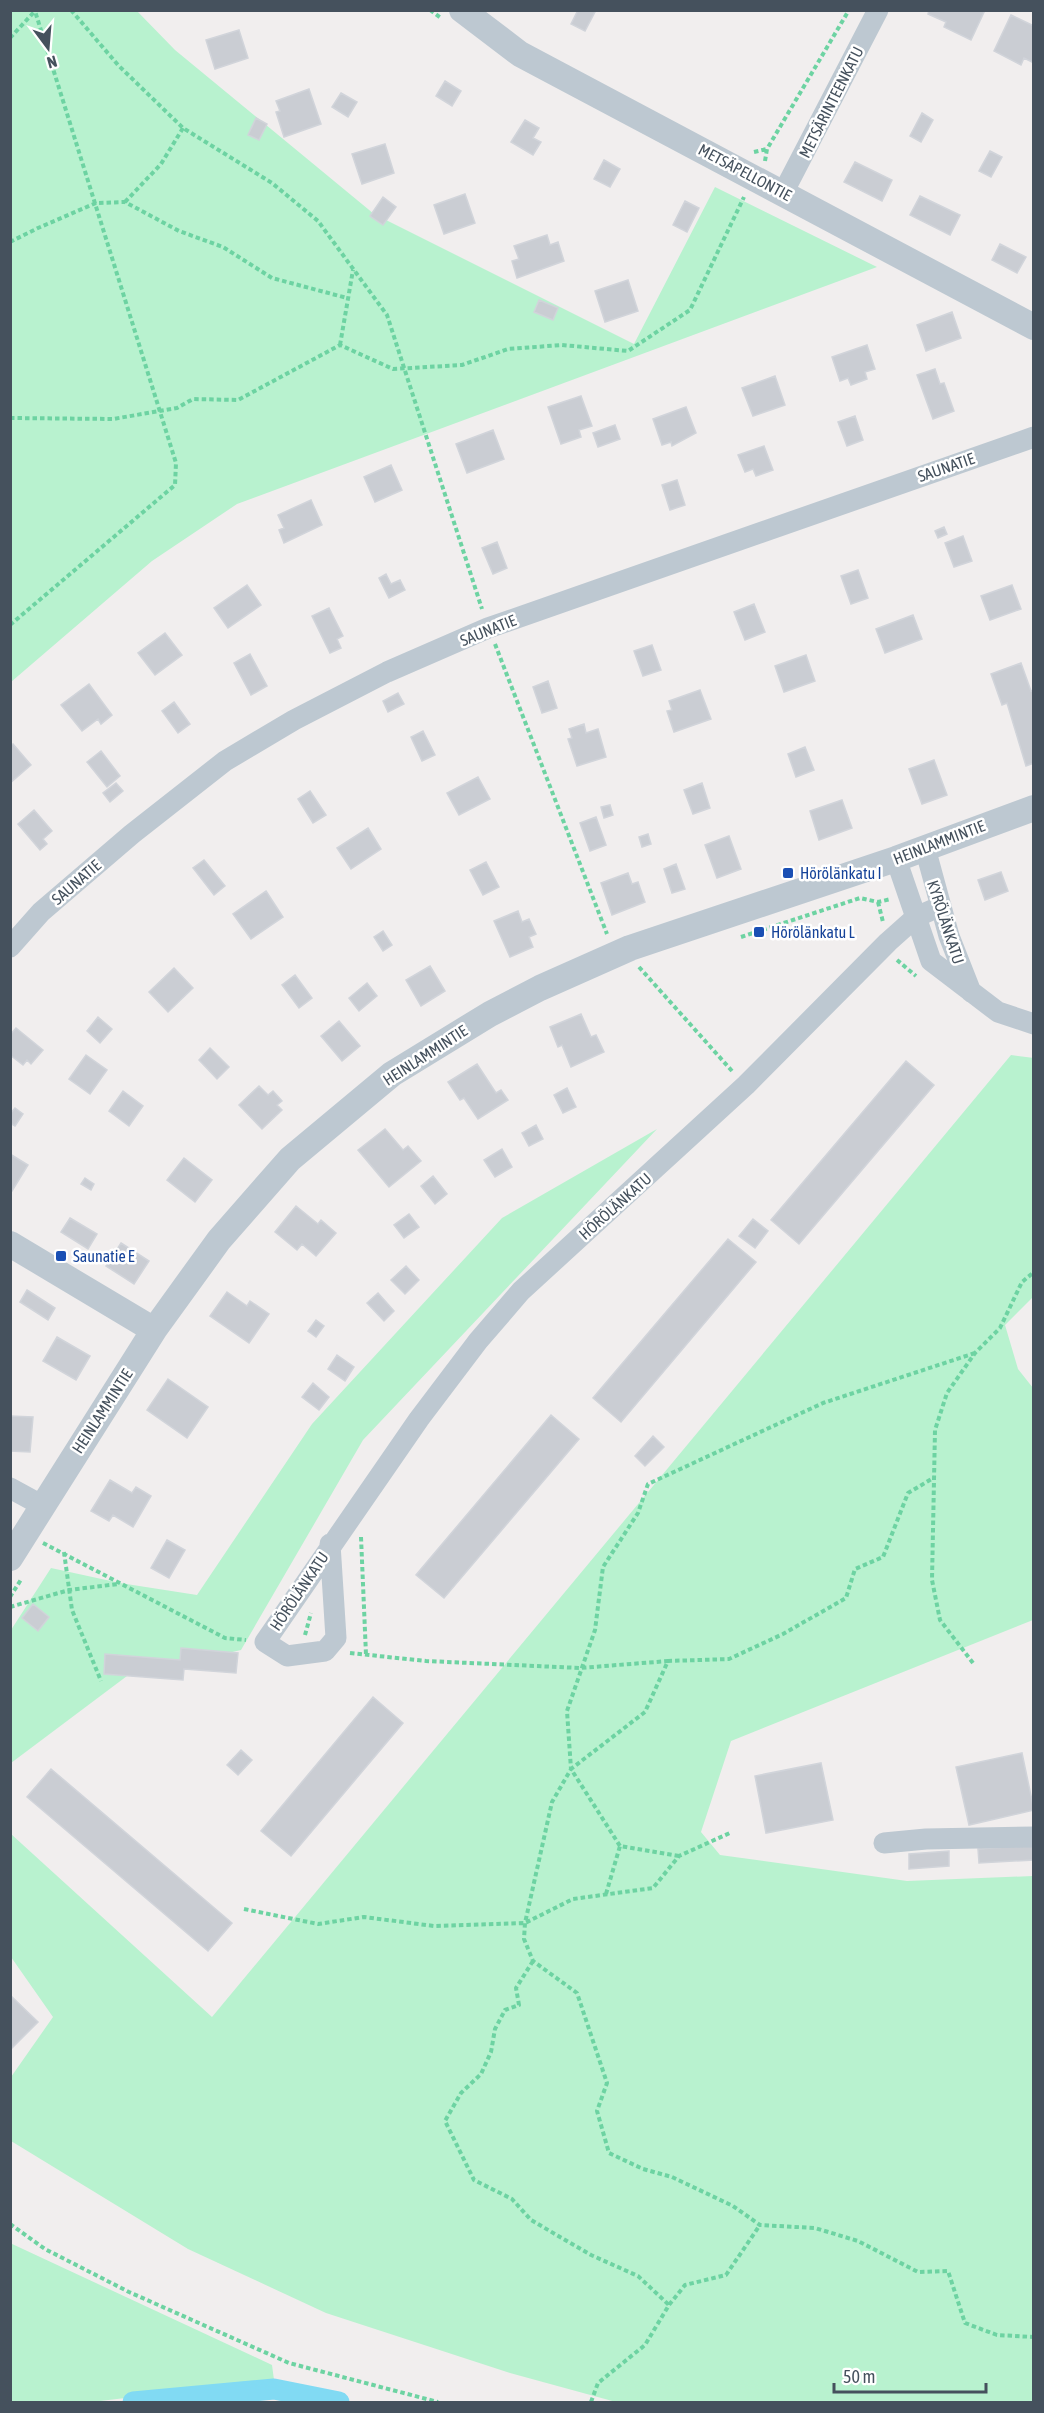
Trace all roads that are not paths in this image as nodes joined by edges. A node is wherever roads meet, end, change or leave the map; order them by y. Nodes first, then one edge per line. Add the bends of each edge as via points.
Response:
1 (462, 10) edge
2 (878, 10) edge
3 (783, 193) junction
4 (1034, 327) edge
5 (1034, 437) edge
6 (1034, 808) edge
7 (925, 848) junction
8 (896, 859) junction
9 (941, 906) junction
10 (916, 917) junction
11 (10, 947) edge
12 (973, 995) junction
13 (1034, 1024) edge
14 (10, 1244) edge
15 (154, 1330) junction
16 (10, 1488) edge
17 (43, 1506) junction
18 (330, 1544) junction
19 (18, 1564) edge
20 (1034, 1837) edge
21 (884, 1844) dead end

1 - 3 street, METSÄPELLONTIE via 520,54 753,187
2 - 3 street, METSÄRINTEENKATU
3 - 4 street, METSÄPELLONTIE
5 - 11 street, SAUNATIE via 488,628 387,672 225,761 41,912
6 - 7 street, HEINLAMMINTIE
7 - 8 street, HEINLAMMINTIE
7 - 9 street, KYRÖLÄNKATU
8 - 10 street, KYRÖLÄNKATU
8 - 15 street, HEINLAMMINTIE via 630,948 540,988 440,1043 392,1074 290,1160 219,1240
9 - 10 street, HÖRÖLÄNKATU
9 - 12 street, KYRÖLÄNKATU
10 - 12 street, KYRÖLÄNKATU via 931,961
10 - 18 street, HÖRÖLÄNKATU via 746,1085 521,1291 425,1410
12 - 13 street, KYRÖLÄNKATU via 998,1012
14 - 15 street
15 - 17 street, HEINLAMMINTIE
16 - 17 street
17 - 19 street, HEINLAMMINTIE
18 - 18 street, HÖRÖLÄNKATU via 265,1642 287,1656 325,1651 336,1638
20 - 21 street via 926,1839

